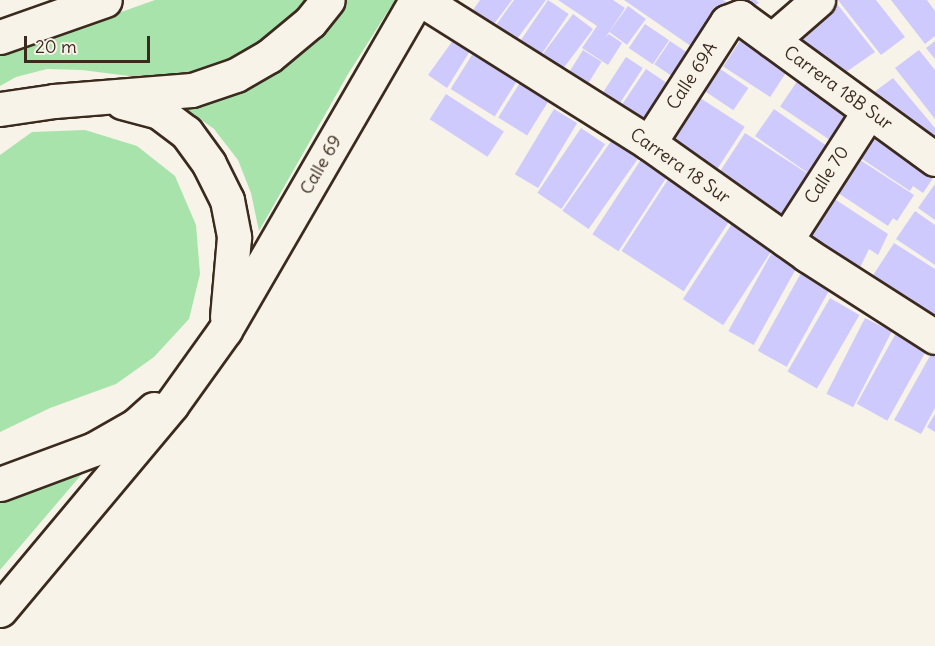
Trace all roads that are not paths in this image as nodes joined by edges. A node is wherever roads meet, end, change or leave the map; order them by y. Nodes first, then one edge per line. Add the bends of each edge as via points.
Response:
1 (105, 0) edge
2 (328, 0) edge
3 (416, 0) edge
4 (422, 0) edge
5 (818, 0) edge
6 (740, 17) joint
7 (0, 37) edge
8 (772, 40) junction
9 (104, 98) junction
10 (54, 101) junction
11 (0, 109) edge
12 (869, 111) junction
13 (0, 124) edge
14 (649, 142) junction
15 (935, 159) edge
16 (786, 240) junction
17 (225, 330) junction
18 (935, 337) edge
19 (188, 380) junction
20 (0, 484) edge
21 (0, 610) edge

1 - 7 street
2 - 9 street via 310,22 269,56 236,75 192,90
3 - 17 street, Calle 69
4 - 14 street, Carrera 18 Sur
5 - 8 street
6 - 8 street, Carrera 18B Sur
6 - 14 street, Calle 69A via 727,22
8 - 12 street, Carrera 18B Sur
9 - 10 street
9 - 17 street via 159,112 186,132 209,164 227,200 234,237
10 - 11 street
10 - 13 street
12 - 15 street, Carrera 18B Sur
12 - 16 street, Calle 70
14 - 16 street, Carrera 18 Sur
16 - 18 street, Carrera 18 Sur
17 - 19 street, Calle 69
19 - 20 street via 136,425 94,448
19 - 21 street via 110,482

